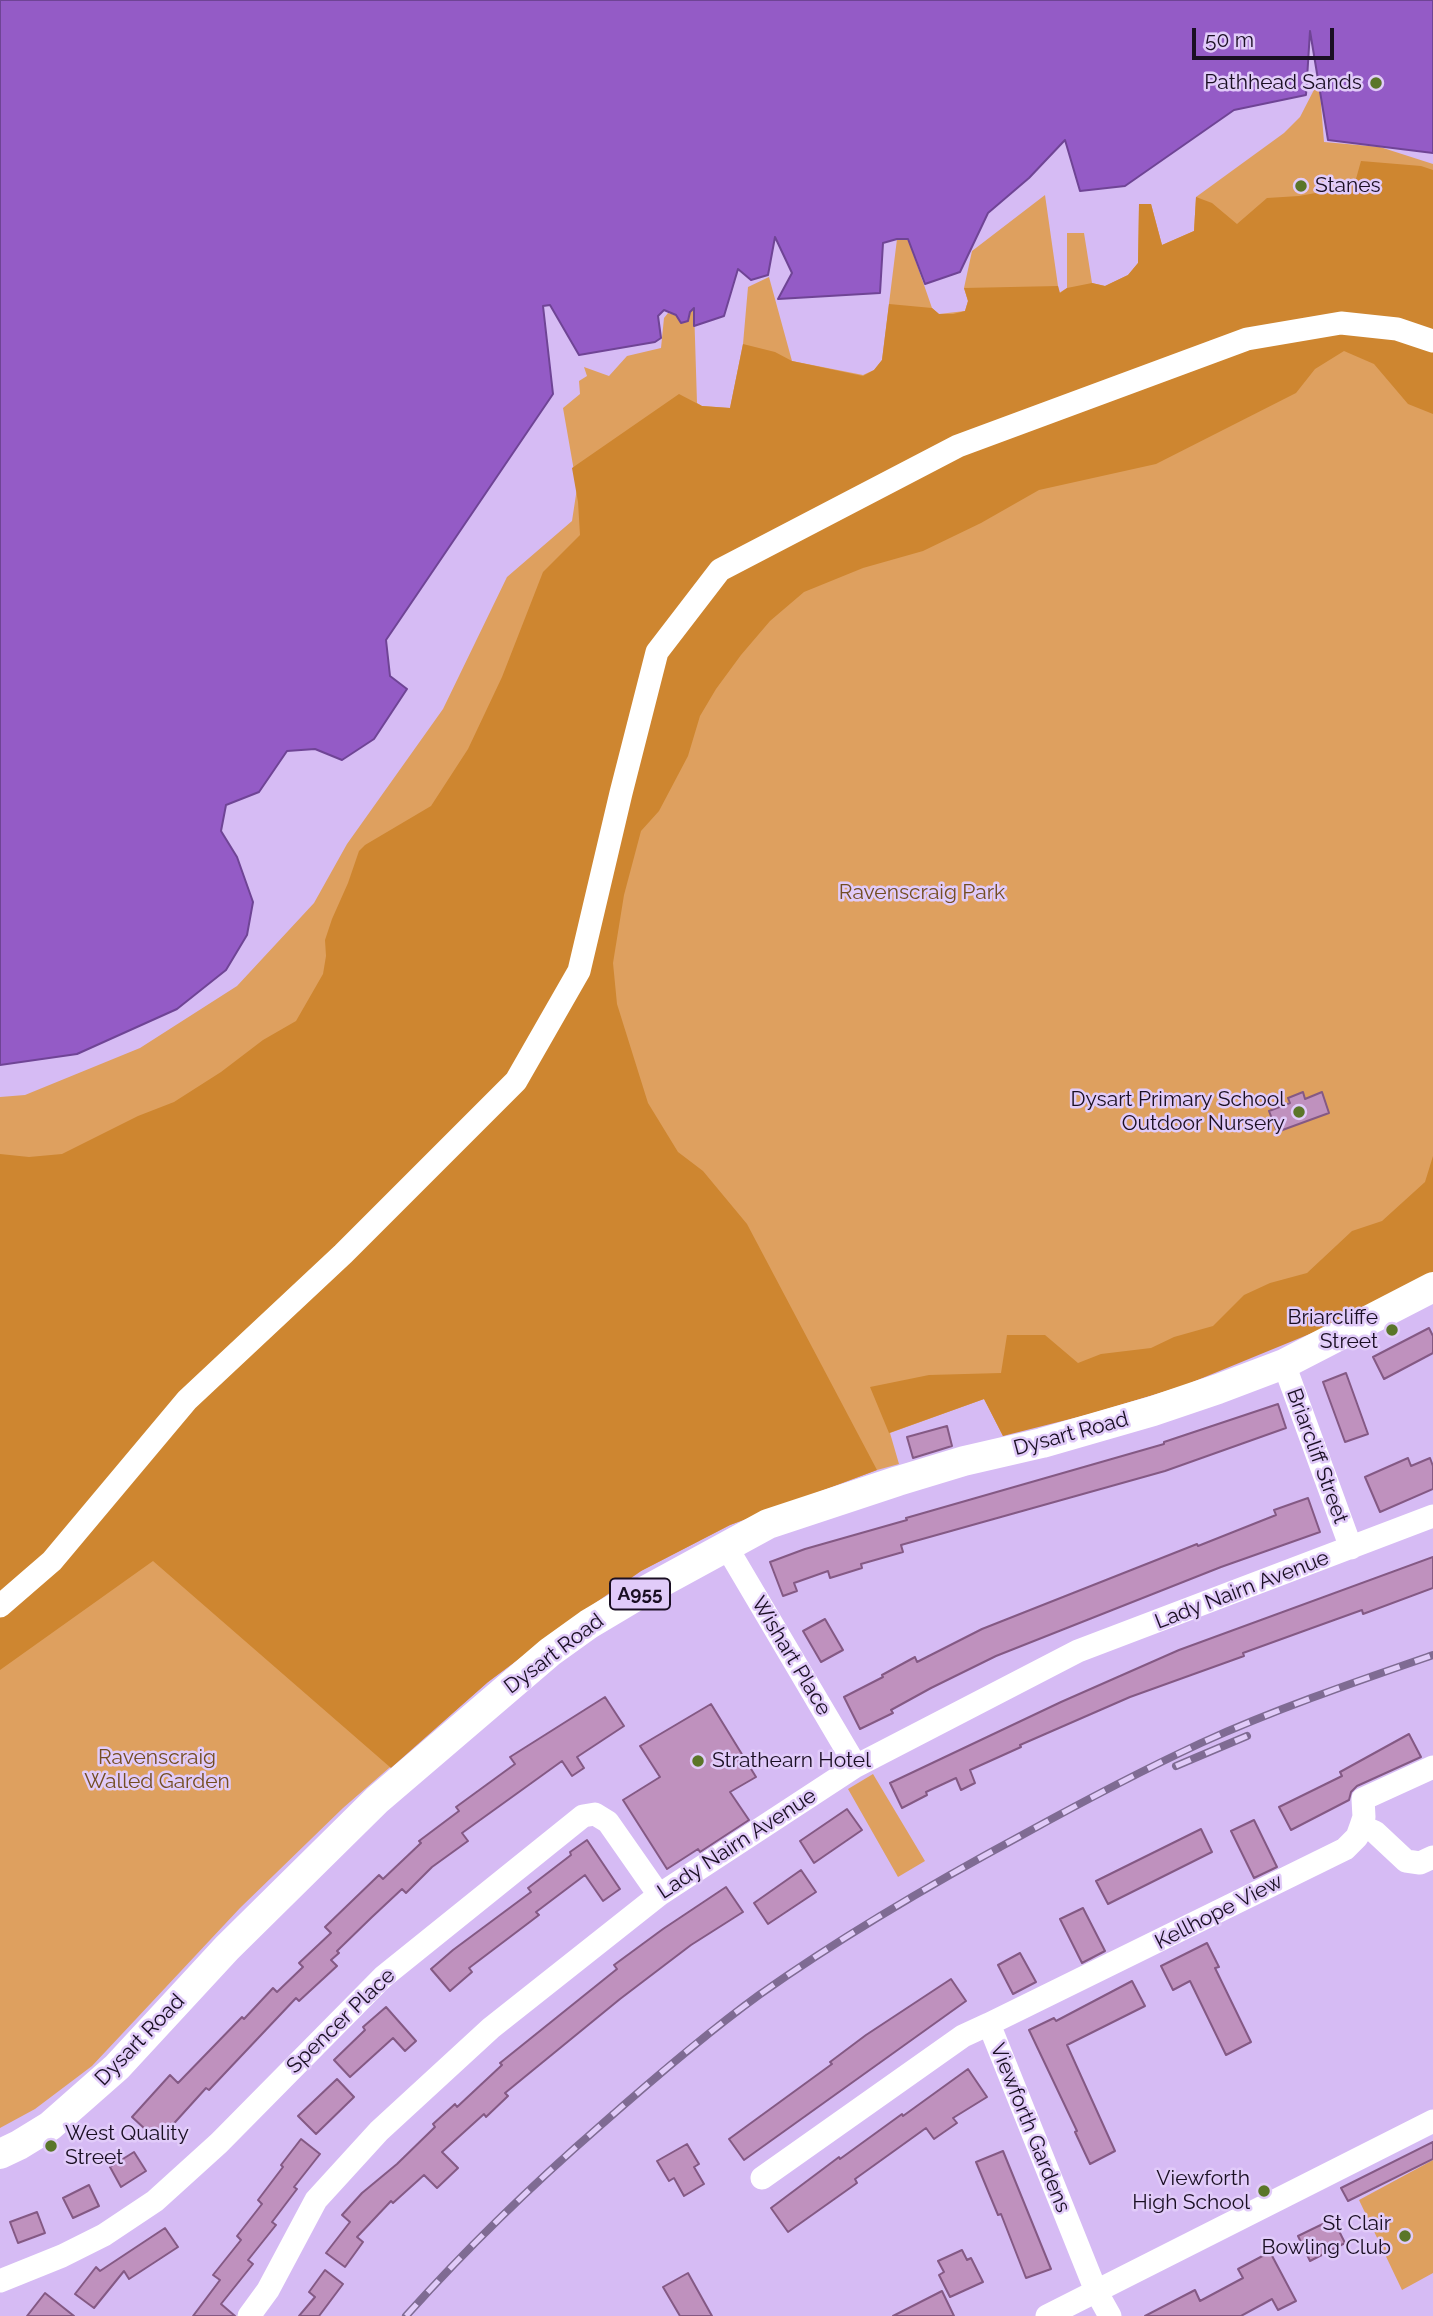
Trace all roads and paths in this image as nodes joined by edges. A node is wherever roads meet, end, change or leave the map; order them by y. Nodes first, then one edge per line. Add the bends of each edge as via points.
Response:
1 (1433, 341) edge
2 (1433, 1287) edge
3 (1284, 1364) junction
4 (1433, 1516) edge
5 (726, 1546) junction
6 (1351, 1548) junction
7 (0, 1606) edge
8 (856, 1766) junction
9 (1433, 1767) edge
10 (1361, 1826) junction
11 (1433, 1857) edge
12 (659, 1895) junction
13 (989, 2024) junction
14 (1433, 2121) edge
15 (0, 2154) edge
16 (762, 2178) dead end
17 (0, 2281) edge
18 (1096, 2291) junction
19 (249, 2316) edge
20 (1047, 2316) edge
21 (1110, 2316) edge

1 - 7 street via 1396,328 1340,323 1247,339 958,446 720,570 657,652 579,971 516,1081 343,1254 187,1400 52,1560
2 - 3 main road, Dysart Road / A955
3 - 5 main road, Dysart Road / A955 via 1153,1411 848,1496 768,1524
3 - 6 street, Briarcliff Street
4 - 6 street, Lady Nairn Avenue
5 - 8 street, Wishart Place
5 - 15 main road, Dysart Road / A955 via 589,1624 551,1652 377,1800 226,1948 117,2067 50,2126
6 - 8 street, Lady Nairn Avenue via 1078,1651
8 - 12 street, Lady Nairn Avenue
9 - 10 street via 1363,1799
10 - 11 street via 1375,1832 1406,1861 1420,1863
10 - 13 street, Kellhope View via 1346,1849
12 - 17 street, Spencer Place via 608,1822 595,1814 583,1816 383,1977 155,2201 104,2235
12 - 19 street, Lady Nairn Avenue via 491,2028 379,2131 316,2200
13 - 16 street, Viewforth Gardens via 963,2036
13 - 18 street, Viewforth Gardens
14 - 18 street
18 - 20 street
18 - 21 street, Viewforth Gardens

